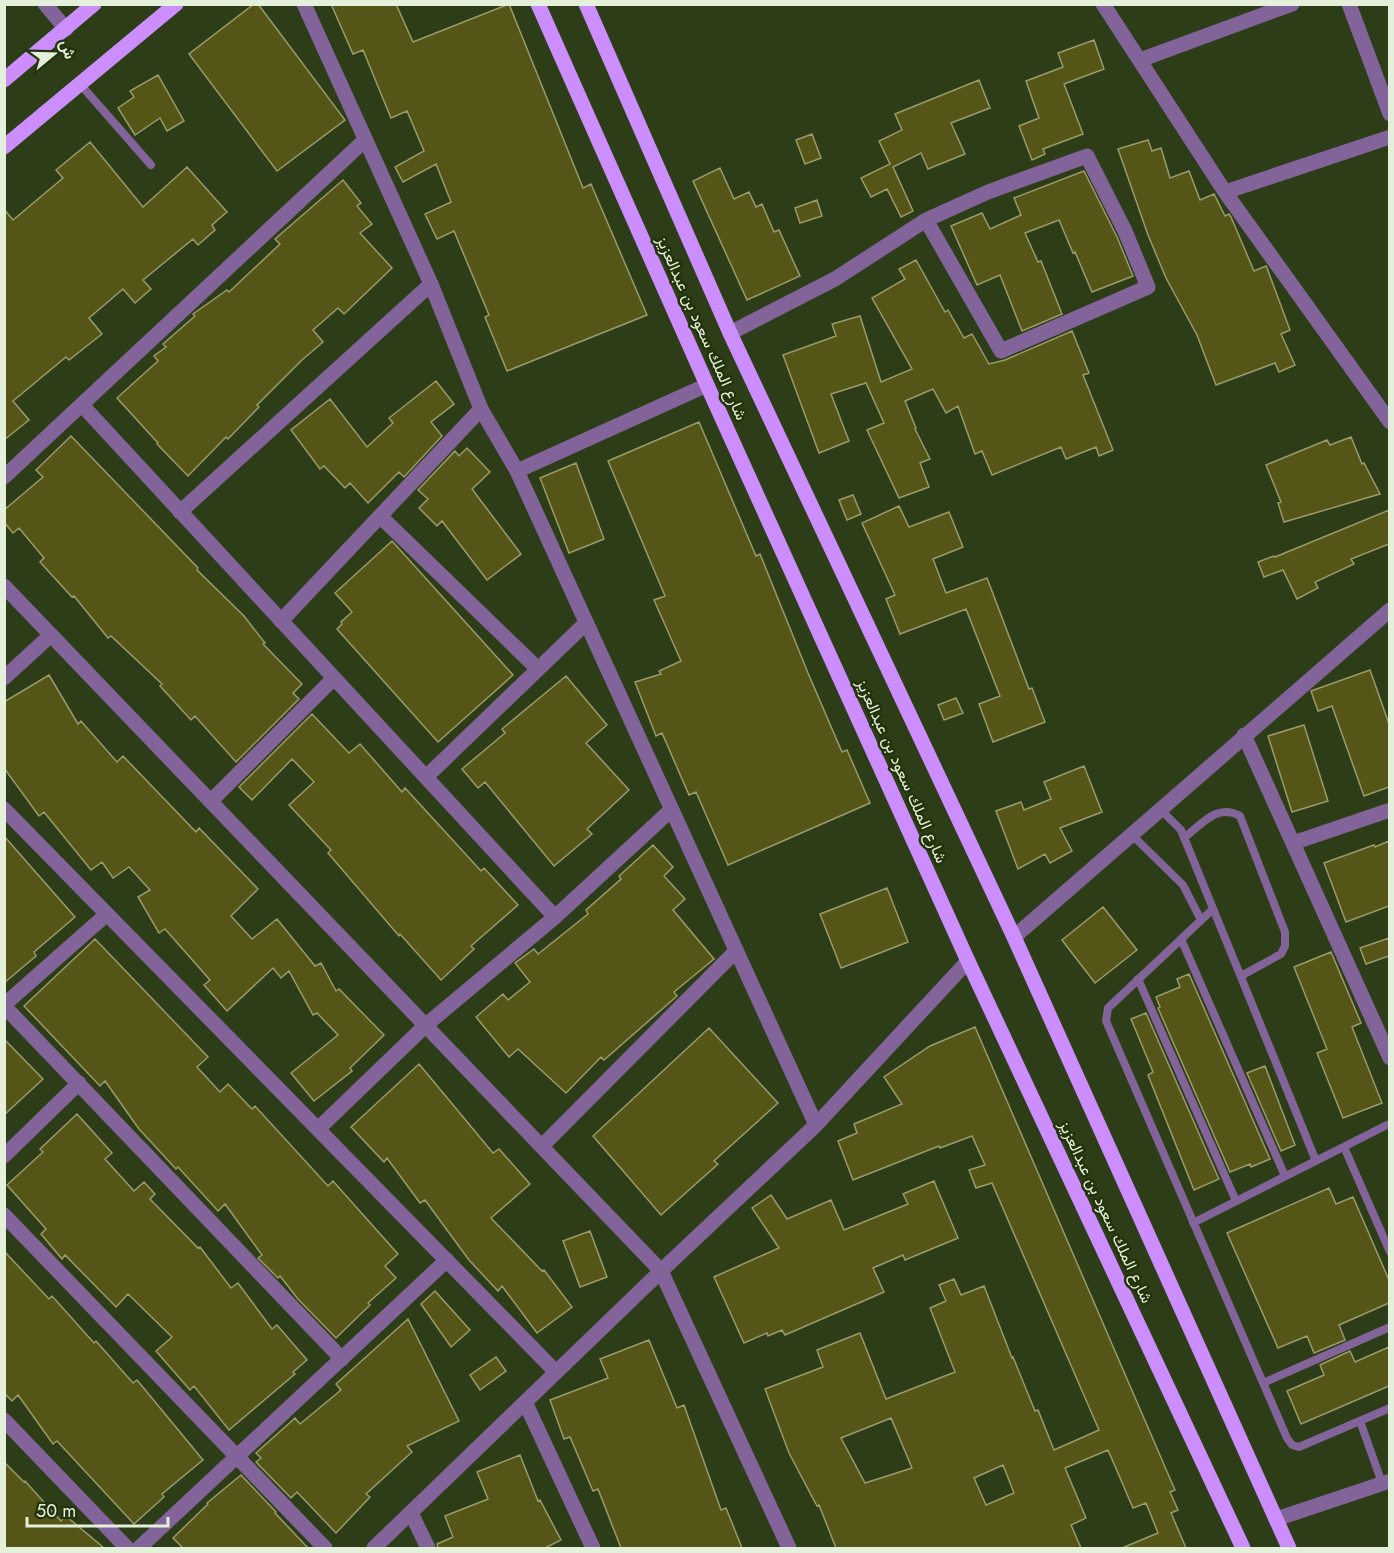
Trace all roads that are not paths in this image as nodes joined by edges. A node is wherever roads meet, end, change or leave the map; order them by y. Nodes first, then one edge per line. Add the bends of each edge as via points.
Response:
1 (45, 4) edge
2 (94, 4) edge
3 (176, 4) edge
4 (304, 4) edge
5 (538, 4) edge
6 (586, 4) edge
7 (1103, 4) edge
8 (1292, 4) edge
9 (1349, 4) edge
10 (66, 29) junction
11 (1140, 60) junction
12 (4, 80) edge
13 (80, 84) junction
14 (1389, 114) edge
15 (1389, 137) edge
16 (365, 140) junction
17 (4, 147) edge
18 (151, 165) dead end
19 (1225, 192) junction
20 (926, 220) junction
21 (431, 284) junction
22 (730, 333) junction
23 (707, 385) junction
24 (82, 405) junction
25 (481, 409) junction
26 (1389, 422) edge
27 (517, 471) junction
28 (4, 477) edge
29 (180, 512) junction
30 (380, 516) junction
31 (4, 586) edge
32 (1389, 610) edge
33 (281, 621) junction
34 (586, 622) junction
35 (51, 635) junction
36 (538, 669) junction
37 (4, 678) edge
38 (334, 678) junction
39 (1244, 735) junction
40 (426, 777) junction
41 (211, 801) junction
42 (4, 809) edge
43 (1160, 809) junction
44 (671, 810) junction
45 (1389, 810) edge
46 (1131, 834) junction
47 (1184, 838) junction
48 (1293, 843) junction
49 (1213, 909) junction
50 (107, 914) junction
51 (555, 916) junction
52 (1201, 920) junction
53 (1014, 937) junction
54 (1181, 939) junction
55 (736, 951) junction
56 (968, 961) junction
57 (1241, 976) junction
58 (1138, 979) junction
59 (4, 1006) edge
60 (426, 1025) junction
61 (1389, 1058) edge
62 (79, 1083) junction
63 (816, 1125) junction
64 (1387, 1125) dead end
65 (318, 1129) junction
66 (542, 1146) junction
67 (1344, 1147) junction
68 (4, 1156) edge
69 (1316, 1161) junction
70 (1285, 1176) junction
71 (1236, 1201) junction
72 (4, 1215) edge
73 (1194, 1222) junction
74 (1389, 1252) edge
75 (447, 1260) junction
76 (661, 1270) junction
77 (1389, 1327) edge
78 (342, 1359) junction
79 (556, 1372) junction
80 (1263, 1383) junction
81 (525, 1402) junction
82 (1389, 1408) edge
83 (4, 1419) edge
84 (1360, 1421) junction
85 (237, 1457) junction
86 (1386, 1482) edge
87 (411, 1513) junction
88 (1276, 1519) junction
89 (127, 1548) edge
90 (139, 1548) edge
91 (325, 1548) edge
92 (374, 1548) edge
93 (428, 1548) edge
94 (593, 1548) edge
95 (789, 1548) edge
96 (1243, 1548) edge
97 (1289, 1548) edge

1 - 10 street
2 - 10 main road
3 - 13 main road
4 - 16 street
5 - 23 main road, شارع الملك سعود بن عبدالعزيز
6 - 22 main road, شارع الملك سعود بن عبدالعزيز
7 - 11 street
8 - 11 street
9 - 14 street
10 - 12 main road
11 - 19 street
13 - 17 main road
13 - 18 lane
15 - 19 street
16 - 21 street
16 - 24 street
19 - 26 street
20 - 20 street via 1001,351 1148,287 1087,156 988,192
20 - 22 street via 835,279
21 - 25 street
21 - 29 street
22 - 53 main road, شارع الملك سعود بن عبدالعزيز
23 - 27 street
23 - 56 main road, شارع الملك سعود بن عبدالعزيز
24 - 28 street
24 - 29 street
25 - 27 street
25 - 30 street
27 - 34 street
29 - 33 street
30 - 33 street
30 - 36 street
31 - 35 street
32 - 39 street
33 - 38 street
34 - 36 street
34 - 44 street
35 - 37 street
35 - 41 street
36 - 40 street
38 - 40 street
38 - 41 street
39 - 43 street
39 - 48 street
40 - 51 street
41 - 60 street
42 - 50 street
43 - 46 street
43 - 47 lane
44 - 51 street
44 - 55 street
45 - 48 street
46 - 52 lane via 1183,885
46 - 53 street
47 - 49 lane
47 - 57 lane via 1219,811 1230,810 1240,816 1285,932 1281,954
48 - 61 street
49 - 52 lane
49 - 57 lane
50 - 59 street
50 - 65 street
51 - 60 street
52 - 54 lane
53 - 88 main road, شارع الملك سعود بن عبدالعزيز
54 - 58 lane
54 - 70 lane
55 - 63 street
55 - 66 street
56 - 63 street
56 - 96 main road, شارع الملك سعود بن عبدالعزيز
57 - 69 lane
58 - 71 lane
58 - 73 lane via 1108,1008 1106,1021
59 - 62 street
60 - 65 street
60 - 66 street
62 - 68 street
62 - 78 street
63 - 76 street
64 - 67 lane
65 - 75 street
66 - 76 street
67 - 69 lane
67 - 74 lane
69 - 70 lane
70 - 71 lane
71 - 73 lane
72 - 85 street
73 - 80 lane
75 - 78 street
75 - 79 street
76 - 79 street
76 - 95 street
77 - 80 lane
78 - 85 street
79 - 81 street
80 - 84 lane via 1292,1445 1299,1447
81 - 87 street
81 - 94 street
82 - 84 lane
83 - 89 street
84 - 86 lane
85 - 90 street
85 - 91 street
86 - 88 street
87 - 92 street
87 - 93 street
88 - 97 main road, شارع الملك سعود بن عبدالعزيز

